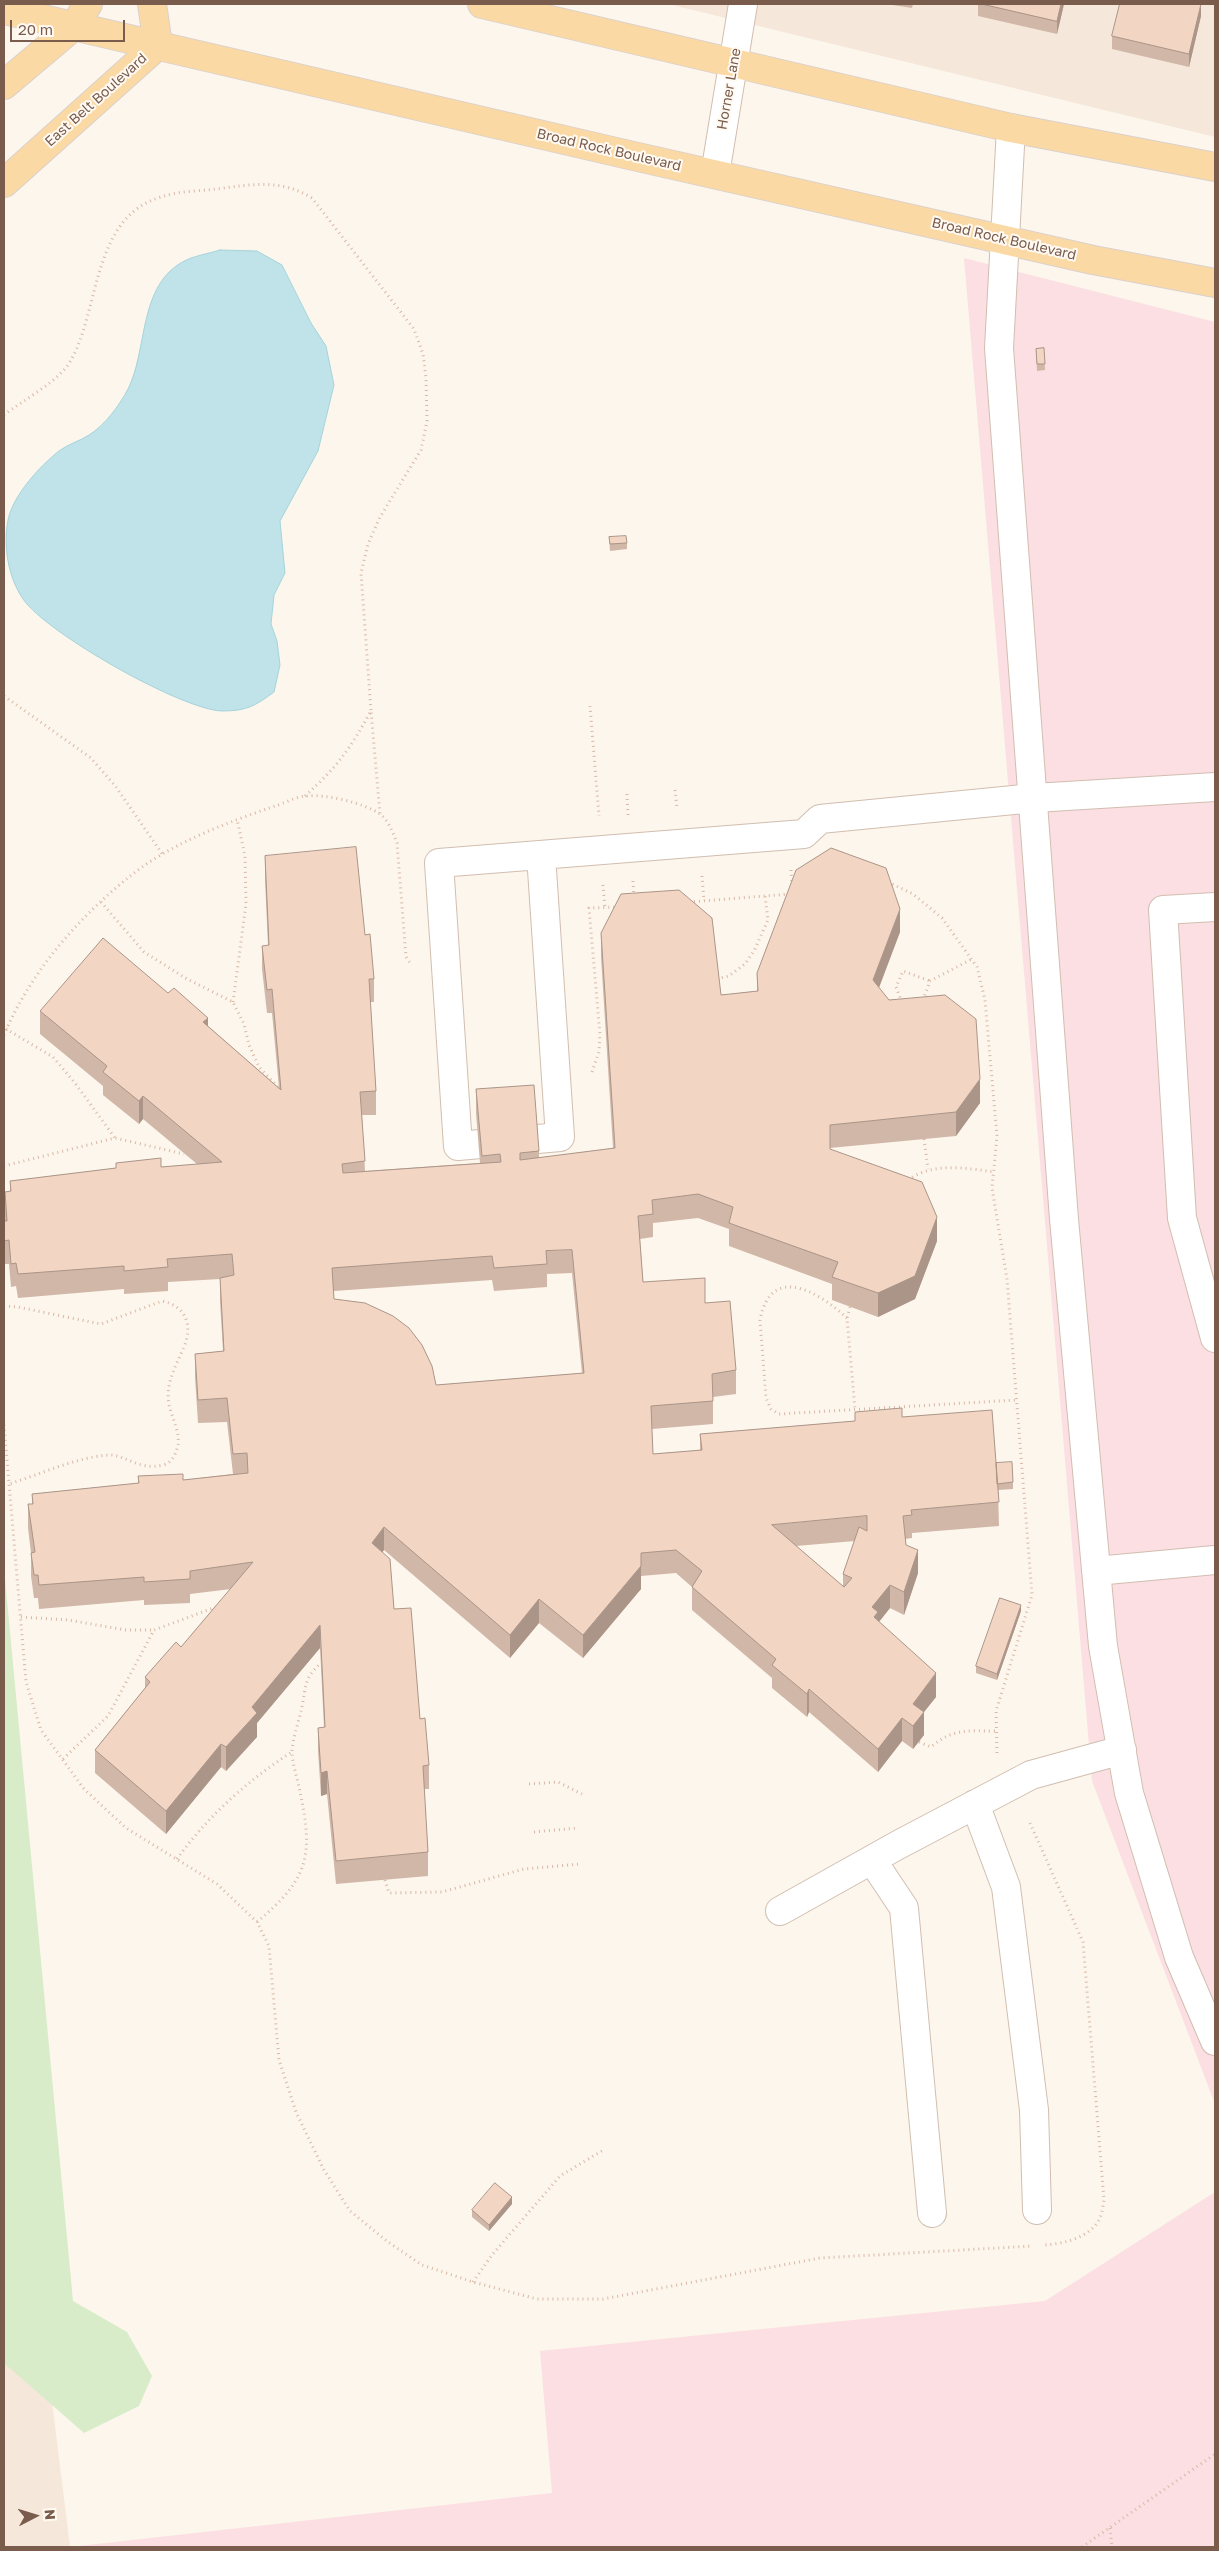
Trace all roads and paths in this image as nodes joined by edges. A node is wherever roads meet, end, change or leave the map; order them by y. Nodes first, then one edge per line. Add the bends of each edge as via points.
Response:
1 (152, 4) edge
2 (482, 4) edge
3 (743, 4) edge
4 (4, 10) edge
5 (81, 15) edge
6 (158, 45) junction
7 (734, 61) junction
8 (4, 85) edge
9 (1011, 128) junction
10 (1215, 167) edge
11 (714, 174) junction
12 (4, 183) edge
13 (1006, 240) junction
14 (1215, 283) edge
15 (4, 414) edge
16 (4, 696) edge
17 (590, 706) dead end
18 (371, 711) junction
19 (1215, 787) edge
20 (675, 790) dead end
21 (627, 794) dead end
22 (306, 796) junction
23 (1034, 798) junction
24 (380, 814) junction
25 (677, 814) dead end
26 (628, 818) dead end
27 (237, 820) junction
28 (599, 826) dead end
29 (164, 855) junction
30 (541, 855) junction
31 (790, 862) dead end
32 (702, 872) dead end
33 (883, 879) edge
34 (603, 880) dead end
35 (765, 896) junction
36 (704, 900) junction
37 (101, 902) junction
38 (684, 902) edge
39 (627, 906) edge
40 (1215, 907) edge
41 (604, 908) junction
42 (972, 959) junction
43 (415, 969) dead end
44 (716, 979) edge
45 (930, 981) junction
46 (233, 1002) junction
47 (922, 1003) edge
48 (911, 1007) edge
49 (6, 1029) junction
50 (4, 1035) edge
51 (600, 1035) dead end
52 (279, 1088) edge
53 (115, 1138) junction
54 (924, 1139) edge
55 (184, 1154) edge
56 (4, 1166) edge
57 (928, 1169) junction
58 (994, 1172) junction
59 (904, 1183) edge
60 (4, 1306) edge
61 (850, 1307) edge
62 (847, 1318) junction
63 (1215, 1338) edge
64 (1017, 1400) junction
65 (855, 1409) junction
66 (4, 1425) edge
67 (9, 1484) junction
68 (1215, 1560) edge
69 (1096, 1571) junction
70 (225, 1604) edge
71 (20, 1617) junction
72 (154, 1630) junction
73 (321, 1663) edge
74 (995, 1731) junction
75 (919, 1742) edge
76 (1122, 1750) junction
77 (292, 1752) junction
78 (997, 1755) dead end
79 (62, 1759) junction
80 (530, 1784) dead end
81 (582, 1794) dead end
82 (976, 1804) junction
83 (1030, 1823) dead end
84 (578, 1828) dead end
85 (534, 1832) dead end
86 (177, 1859) junction
87 (872, 1860) junction
88 (580, 1864) dead end
89 (386, 1880) edge
90 (780, 1910) dead end
91 (257, 1922) junction
92 (1215, 2041) edge
93 (605, 2149) dead end
94 (1037, 2210) dead end
95 (932, 2213) dead end
96 (473, 2282) junction
97 (1215, 2454) edge
98 (1110, 2528) junction
99 (1082, 2547) edge
100 (1112, 2547) edge

1 - 6 main road, East Belt Boulevard
2 - 7 main road
3 - 7 street, Horner Lane
4 - 5 main road, Broad Rock Boulevard
5 - 6 main road, Broad Rock Boulevard
5 - 8 main road
6 - 11 main road, Broad Rock Boulevard
6 - 12 main road, East Belt Boulevard
7 - 9 main road
7 - 11 street, Horner Lane
9 - 10 main road
9 - 13 street
11 - 13 main road, Broad Rock Boulevard
13 - 14 main road, Broad Rock Boulevard
13 - 23 street via 999,348
15 - 18 path via 59,375 71,362 81,339 106,252 119,226 139,208 160,197 235,186 276,184 297,188 312,198 414,329 424,362 427,421 420,450 380,517 360,573
16 - 29 path via 91,758 116,787
17 - 28 path
18 - 22 path via 348,751
18 - 24 path
19 - 23 street
20 - 25 path
21 - 26 path
22 - 24 path via 341,800
22 - 27 path
23 - 30 street via 820,819 804,834
23 - 69 street via 1064,1219
24 - 43 path via 397,843 406,957
27 - 29 path via 187,841
27 - 46 path via 244,856 246,904
29 - 37 path via 130,875
30 - 30 street via 439,863 458,1146 560,1137
31 - 35 path via 792,894
32 - 36 path
33 - 42 path via 912,894 942,918
34 - 41 path
35 - 36 path
35 - 44 path via 768,920 754,951 745,964 729,976
36 - 38 path
37 - 46 path via 144,952
37 - 49 path via 36,974
39 - 41 path
40 - 63 street via 1163,910 1182,1218
41 - 51 path via 589,908
42 - 45 path
42 - 58 path via 978,967 985,1000 997,1136
45 - 47 path
45 - 48 path via 902,971 896,987 902,1003
46 - 52 path via 259,1068
49 - 50 path
49 - 53 path via 52,1057
53 - 55 path
53 - 56 path
54 - 57 path
57 - 58 path via 962,1168
57 - 59 path
58 - 64 path via 992,1188 1007,1279
60 - 67 path via 101,1324 162,1301 182,1310 188,1321 188,1332 168,1390 179,1440 172,1460 165,1465 142,1467 110,1455 76,1462
61 - 62 path
62 - 65 path
62 - 65 path via 836,1307 799,1287 787,1286 768,1297 761,1314 766,1398 771,1409 779,1414
64 - 65 path
64 - 74 path via 1032,1595 996,1711
66 - 67 path
67 - 71 path
68 - 69 street
69 - 76 street via 1103,1646
70 - 72 path
71 - 72 path via 68,1620 126,1630
71 - 79 path via 26,1682 41,1730
72 - 79 path via 108,1716
73 - 77 path via 309,1674
74 - 75 path via 956,1731 931,1747
74 - 78 path
76 - 82 street via 1032,1775
76 - 92 street via 1129,1793 1179,1957
77 - 86 path via 263,1770 194,1835
77 - 91 path via 305,1815 304,1862 297,1883
79 - 86 path via 84,1789 126,1828
80 - 81 path via 558,1782
82 - 87 street
82 - 94 street via 1006,1887 1034,2110
83 - 96 path via 1083,1942 1104,2200 1099,2220 1083,2236 1058,2244 820,2258 604,2299 537,2299
84 - 85 path
86 - 91 path via 218,1884
87 - 90 street
87 - 95 street via 904,1908
88 - 89 path via 524,1870 442,1892 389,1893
91 - 96 path via 268,1946 279,2060 296,2112 324,2170 350,2212 388,2242 422,2265
93 - 96 path via 560,2176
97 - 98 path
98 - 99 path
98 - 100 path

